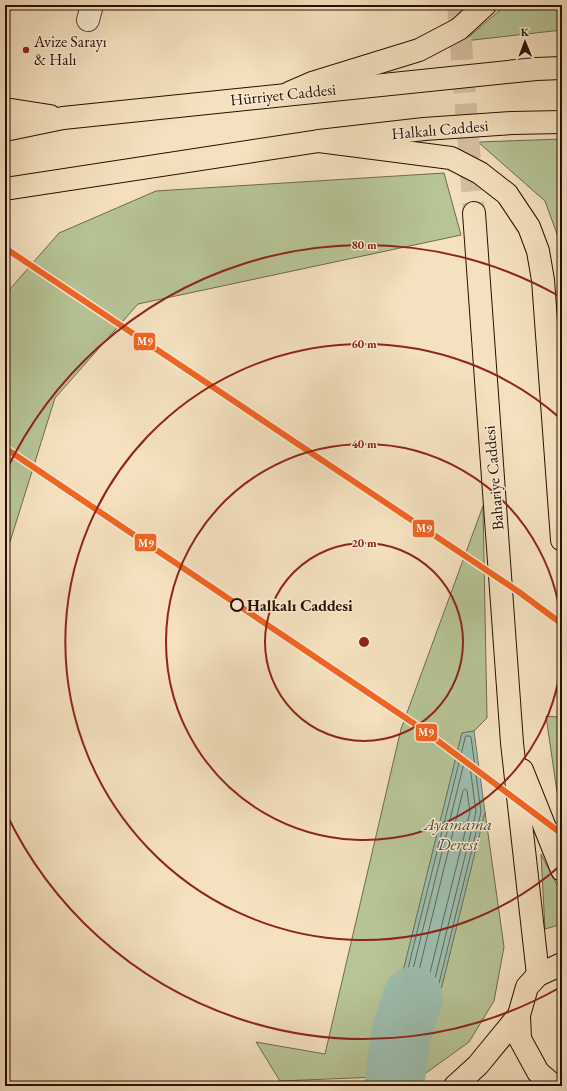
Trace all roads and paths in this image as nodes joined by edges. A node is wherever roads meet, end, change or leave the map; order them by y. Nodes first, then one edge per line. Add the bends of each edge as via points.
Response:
1 (485, 5) edge
2 (562, 68) edge
3 (289, 93) junction
4 (5, 109) edge
5 (63, 118) junction
6 (562, 122) edge
7 (5, 130) edge
8 (319, 141) junction
9 (5, 189) edge
10 (474, 213) tunnel mouth
11 (562, 540) edge
12 (512, 743) junction
13 (562, 870) edge
14 (562, 964) edge
15 (538, 975) junction
16 (519, 1015) junction
17 (455, 1086) edge
18 (554, 1086) edge

1 - 3 main road via 459,29 420,50 318,81
2 - 3 main road, Hürriyet Caddesi via 536,68
3 - 5 main road, Hürriyet Caddesi
4 - 5 main road
5 - 7 main road, Hürriyet Caddesi
6 - 8 main road, Halkalı Caddesi via 424,129
8 - 9 main road
8 - 11 main road via 451,158 480,172 508,194 529,227 538,251 543,280
10 - 12 main road, Bahariye Caddesi
12 - 13 main road
12 - 15 main road, Bahariye Caddesi
14 - 15 main road
15 - 16 main road via 527,986
16 - 17 main road via 478,1064
16 - 18 main road via 520,1039 538,1072

